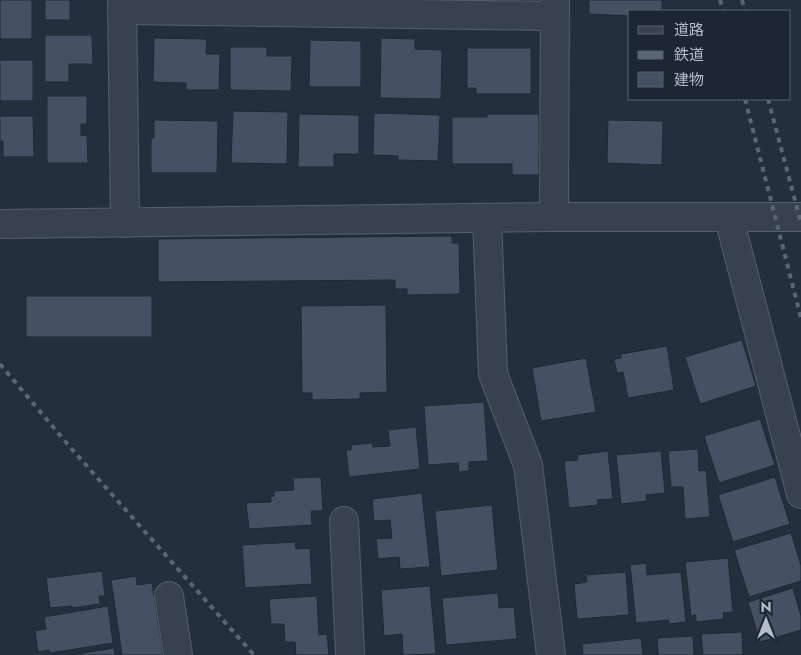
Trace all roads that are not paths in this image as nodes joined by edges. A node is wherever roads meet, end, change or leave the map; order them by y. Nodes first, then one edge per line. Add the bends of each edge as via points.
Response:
1 (122, 5) edge
2 (555, 8) edge
3 (554, 217) junction
4 (801, 217) edge
5 (487, 218) junction
6 (729, 218) junction
7 (125, 223) junction
8 (0, 224) edge
9 (801, 494) edge
10 (344, 521) dead end
11 (169, 596) dead end
12 (178, 655) edge
13 (350, 655) edge
14 (551, 655) edge

1 - 2 street
1 - 7 street
2 - 3 street
3 - 5 street
3 - 6 street
4 - 6 street
5 - 7 street
5 - 14 street via 493,374 528,465
6 - 9 street
7 - 8 street
10 - 13 street
11 - 12 street

